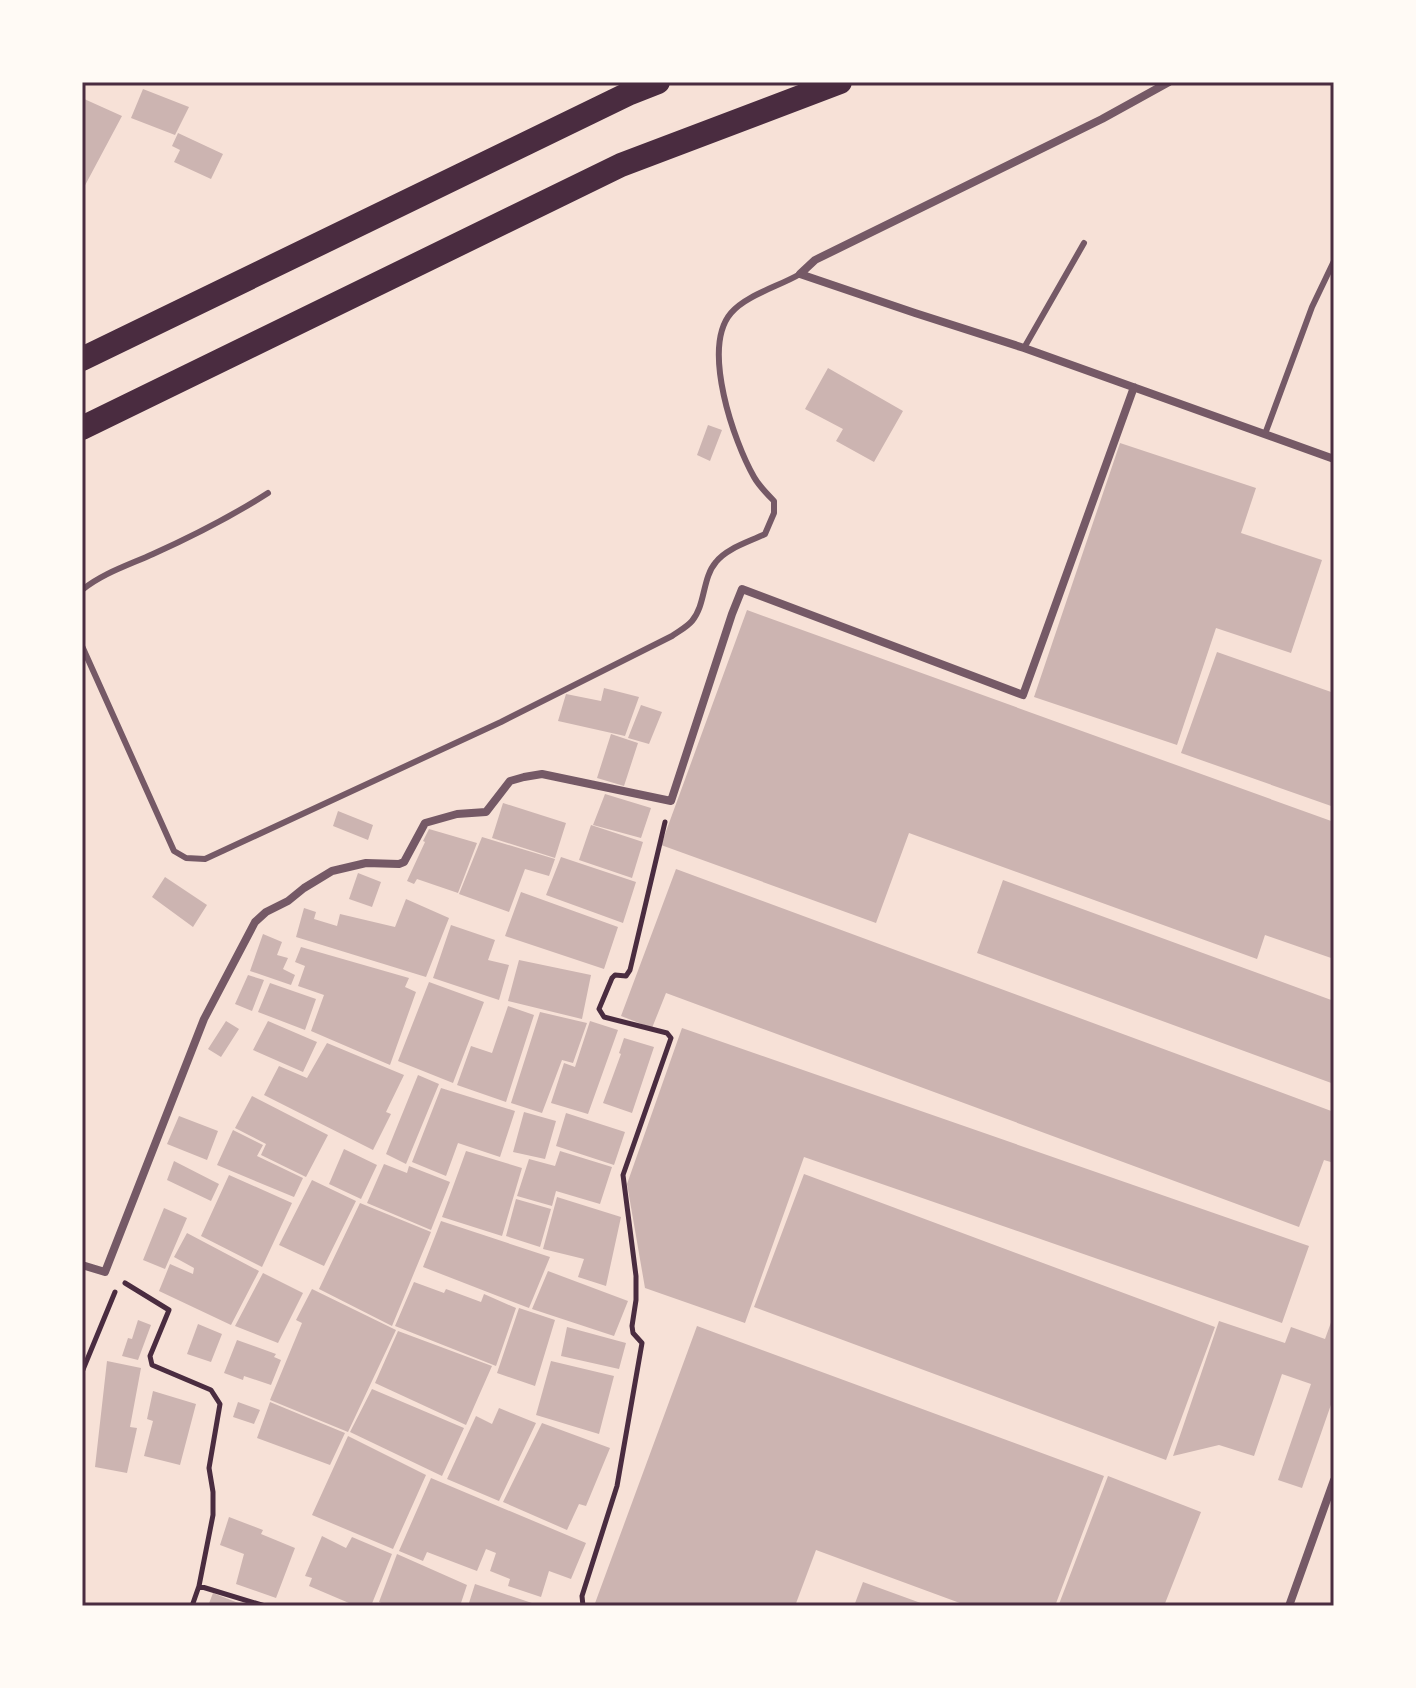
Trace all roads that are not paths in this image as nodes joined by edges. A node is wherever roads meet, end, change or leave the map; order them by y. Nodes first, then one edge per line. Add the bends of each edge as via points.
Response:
1 (658, 82) edge
2 (840, 82) edge
3 (1169, 82) edge
4 (1084, 243) dead end
5 (1334, 261) edge
6 (800, 274) junction
7 (1024, 348) junction
8 (82, 359) edge
9 (1134, 387) junction
10 (82, 428) edge
11 (1265, 434) junction
12 (1334, 459) edge
13 (268, 493) dead end
14 (82, 590) edge
15 (82, 646) edge
16 (82, 1265) edge
17 (1334, 1480) edge
18 (1289, 1606) edge

1 - 8 highway
2 - 10 highway via 621,165
3 - 6 street via 815,260
4 - 7 lane
5 - 11 lane
6 - 7 street
6 - 15 lane via 746,301 722,326 719,370 727,403 739,444 756,480 774,501 774,513 765,534 713,564 693,620 672,636 205,859 174,851
7 - 9 street
9 - 11 street
9 - 16 street via 1023,695 742,589 671,801 542,774 510,781 486,812 425,823 404,862 332,871 255,922 204,1019 105,1272
11 - 12 street
13 - 14 lane
17 - 18 street

